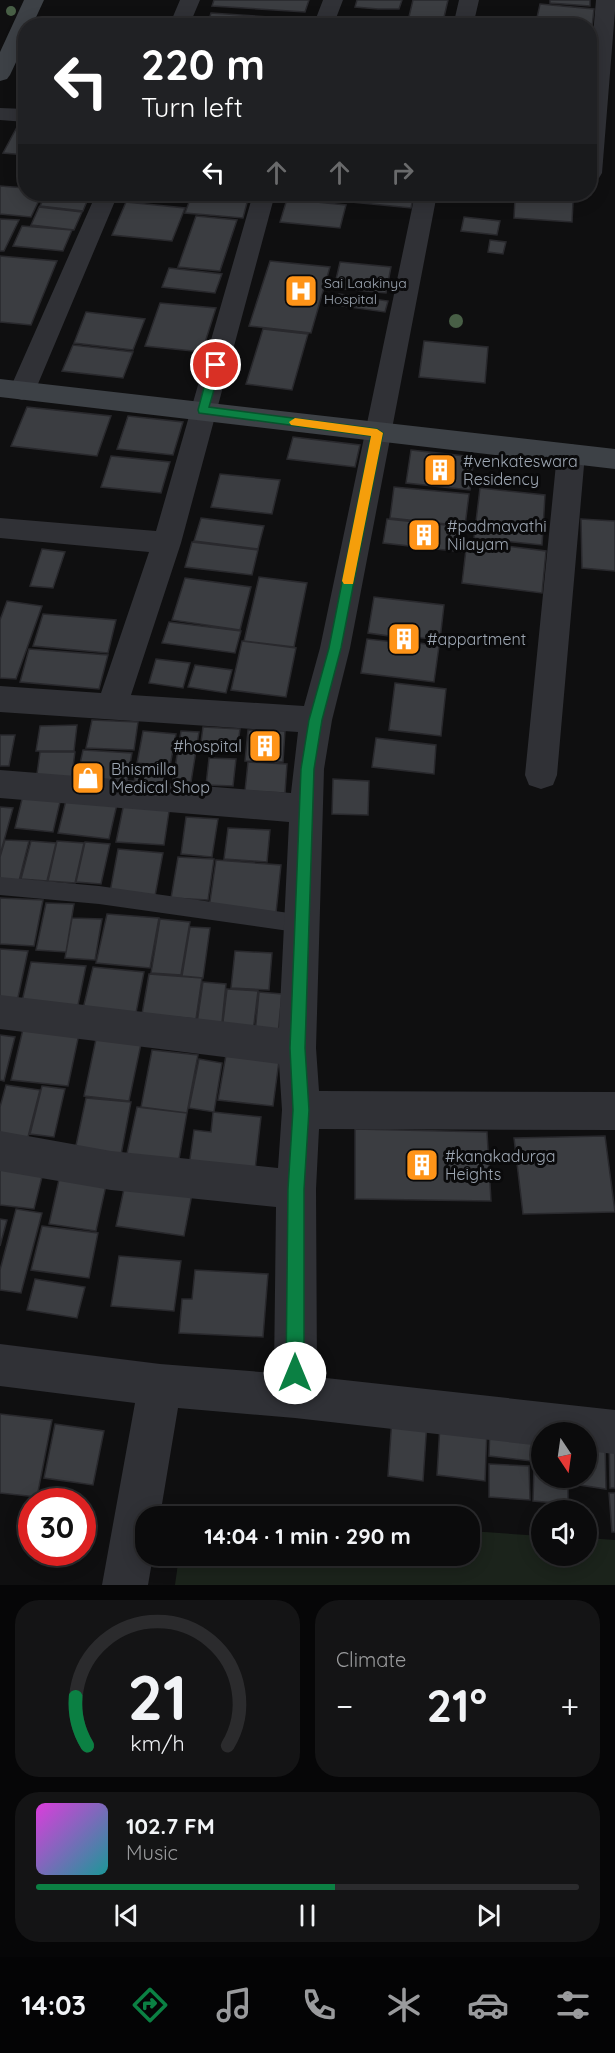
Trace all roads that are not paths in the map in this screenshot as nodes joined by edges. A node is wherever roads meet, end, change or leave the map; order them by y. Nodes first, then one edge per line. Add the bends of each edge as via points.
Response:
1 (34, 0) edge
2 (190, 0) edge
3 (333, 0) edge
4 (469, 0) edge
5 (606, 0) edge
6 (26, 18) edge
7 (182, 18) edge
8 (326, 18) edge
9 (465, 18) edge
10 (18, 35) edge
11 (0, 75) edge
12 (597, 97) edge
13 (0, 114) edge
14 (18, 115) edge
15 (597, 174) edge
16 (615, 176) edge
17 (104, 201) edge
18 (262, 201) edge
19 (425, 201) edge
20 (11, 389) edge
21 (203, 410) junction
22 (377, 433) junction
23 (571, 454) junction
24 (615, 459) edge
25 (0, 528) edge
26 (166, 543) junction
27 (0, 699) edge
28 (112, 705) junction
29 (316, 720) junction
30 (541, 775) dead end
31 (0, 784) edge
32 (307, 809) junction
33 (0, 886) edge
34 (303, 924) junction
35 (0, 1012) edge
36 (297, 1048) junction
37 (301, 1110) junction
38 (615, 1111) edge
39 (0, 1151) edge
40 (296, 1189) junction
41 (0, 1365) edge
42 (160, 1385) junction
43 (295, 1396) junction
44 (615, 1432) edge
45 (125, 1585) edge

1 - 6 street
2 - 7 street
3 - 8 street
4 - 9 street
5 - 12 street
10 - 11 street
13 - 14 street
15 - 16 street
17 - 20 street
18 - 21 street
19 - 22 street
20 - 21 street
21 - 22 street
21 - 26 street
22 - 23 street
22 - 29 street via 335,648
23 - 24 street
23 - 30 street
25 - 26 street
26 - 28 street
27 - 28 street
28 - 29 street
29 - 32 street via 308,769
31 - 32 street
32 - 34 street
33 - 34 lane via 99,895
34 - 36 street
35 - 36 street
36 - 37 street
37 - 38 street
37 - 40 street
39 - 40 street via 56,1164 156,1177
40 - 43 street
41 - 42 street
42 - 43 street
42 - 45 street
43 - 44 street

